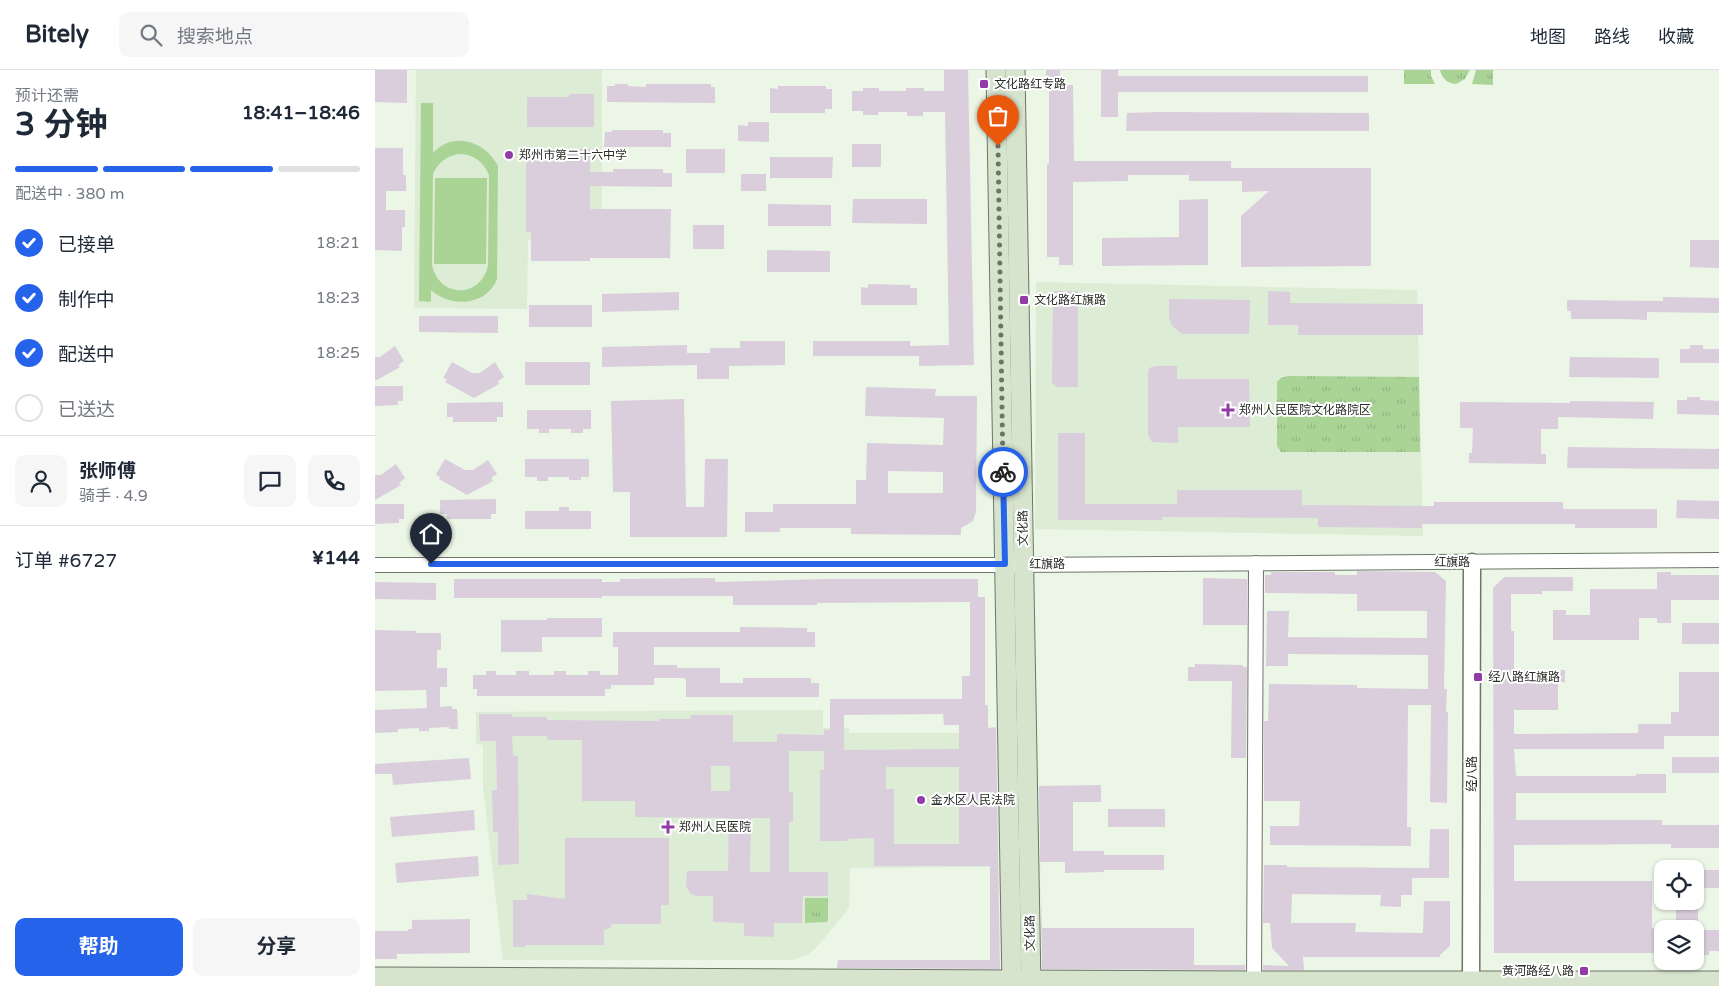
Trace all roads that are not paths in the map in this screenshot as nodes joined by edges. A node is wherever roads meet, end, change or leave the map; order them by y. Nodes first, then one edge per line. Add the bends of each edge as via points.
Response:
1 (996, 70) edge
2 (1015, 70) edge
3 (1719, 560) edge
4 (1472, 562) junction
5 (1256, 563) junction
6 (375, 564) edge
7 (1005, 564) junction
8 (1024, 564) junction
9 (375, 977) edge
10 (1255, 981) junction
11 (1719, 981) edge
12 (585, 982) edge
13 (1012, 983) edge
14 (1031, 983) edge
15 (1471, 983) edge

1 - 7 main road, 文化路
2 - 8 main road, 文化路
3 - 4 street, 红旗路
4 - 5 street, 红旗路
4 - 15 street, 经八路
5 - 8 street, 红旗路
5 - 10 street
6 - 7 street, 红旗路
7 - 8 street, 红旗路
7 - 13 main road, 文化路
8 - 14 main road, 文化路
9 - 12 main road
10 - 14 main road
10 - 15 main road
11 - 15 main road
12 - 13 main road
13 - 14 main road

